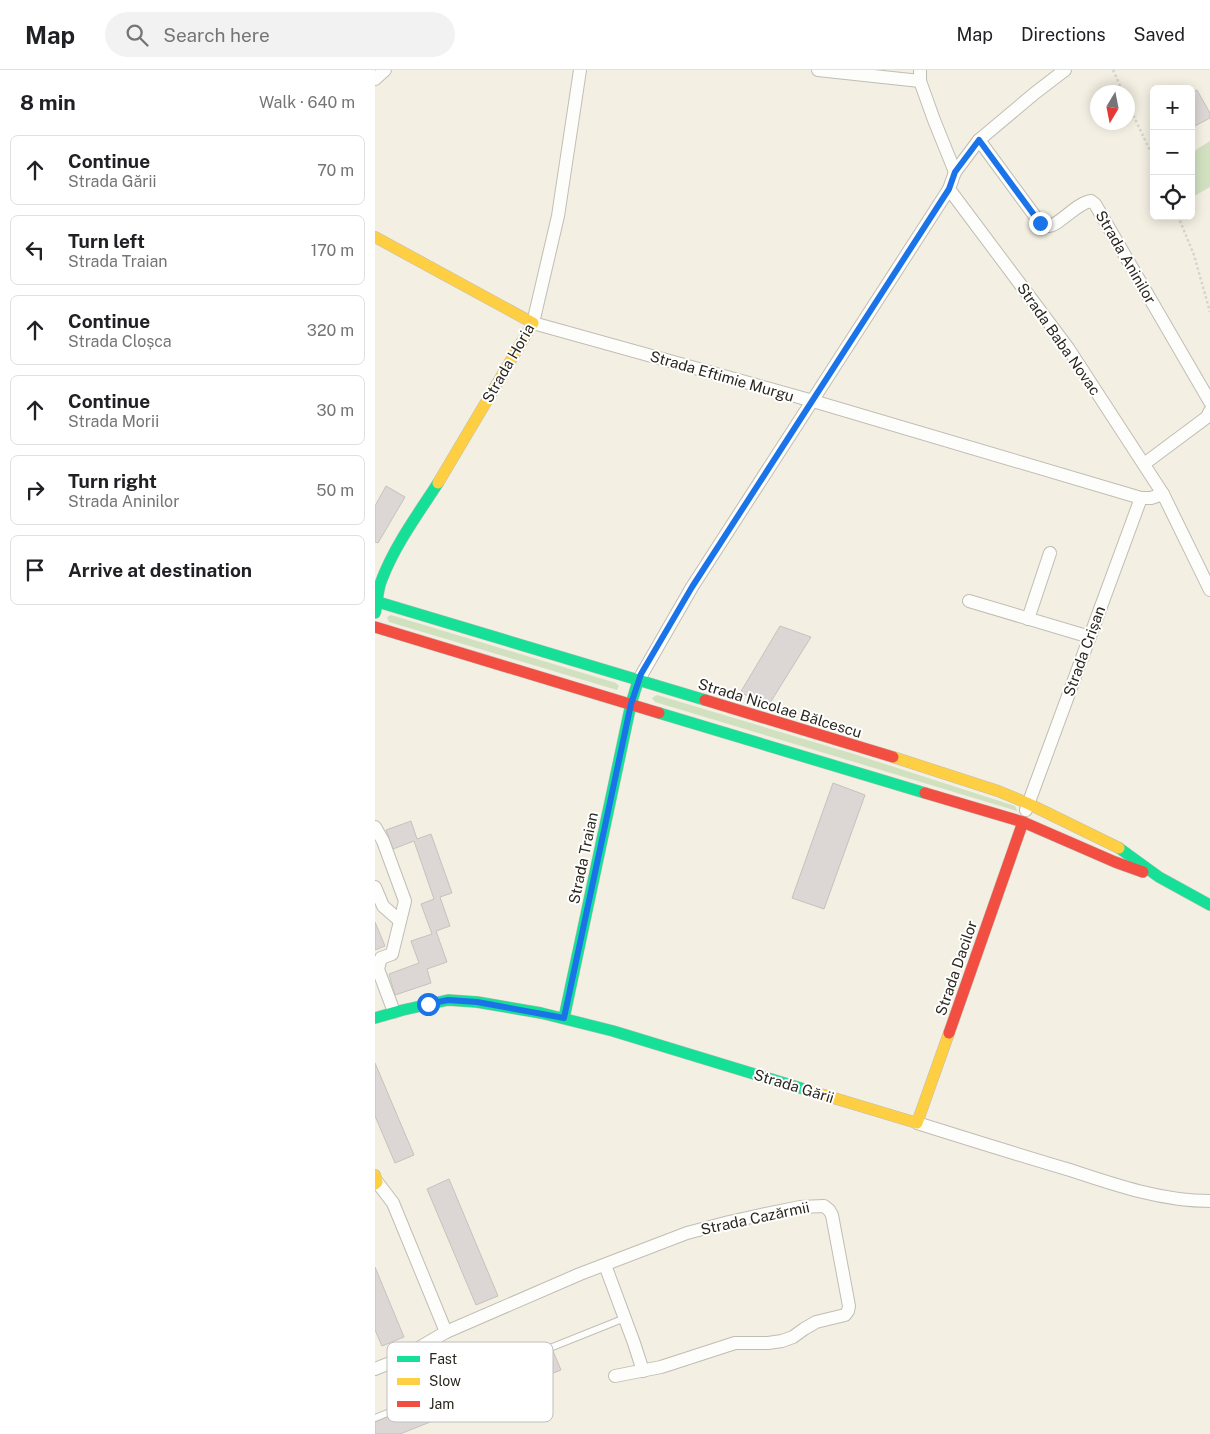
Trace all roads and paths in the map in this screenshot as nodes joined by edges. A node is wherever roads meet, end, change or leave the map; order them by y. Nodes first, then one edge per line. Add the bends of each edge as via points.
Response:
1 (385, 70) edge
2 (580, 70) edge
3 (818, 70) edge
4 (1065, 70) edge
5 (1113, 70) edge
6 (920, 75) edge
7 (375, 79) edge
8 (1120, 85) edge
9 (1135, 119) edge
10 (979, 140) junction
11 (1150, 151) edge
12 (955, 172) junction
13 (949, 189) junction
14 (1180, 220) edge
15 (375, 237) edge
16 (1210, 312) edge
17 (533, 323) junction
18 (813, 401) junction
19 (1210, 402) edge
20 (1210, 411) edge
21 (1144, 464) junction
22 (1163, 494) junction
23 (1141, 498) junction
24 (1050, 553) dead end
25 (1210, 590) edge
26 (969, 601) dead end
27 (377, 607) edge
28 (1028, 619) junction
29 (375, 627) edge
30 (1090, 636) junction
31 (638, 681) junction
32 (631, 704) junction
33 (1027, 803) junction
34 (1023, 822) junction
35 (375, 827) edge
36 (1159, 877) junction
37 (375, 887) edge
38 (1210, 905) edge
39 (400, 921) junction
40 (375, 979) edge
41 (375, 993) edge
42 (394, 1012) junction
43 (375, 1018) edge
44 (564, 1018) junction
45 (917, 1123) junction
46 (376, 1180) edge
47 (1210, 1201) edge
48 (605, 1265) junction
49 (625, 1318) junction
50 (447, 1332) junction
51 (430, 1342) edge
52 (553, 1347) edge
53 (387, 1364) edge
54 (375, 1369) edge
55 (643, 1371) junction
56 (615, 1376) dead end
57 (387, 1413) edge
58 (375, 1418) edge

1 - 7 street
2 - 17 street, Strada Horia via 558,216
3 - 6 street
4 - 10 street
5 - 8 path
6 - 12 street
9 - 11 path
10 - 12 street
10 - 19 street, Strada Aninilor via 1040,223 1054,224 1084,202 1095,204
12 - 13 street
13 - 18 street
13 - 21 street, Strada Baba Novac via 1068,348
14 - 16 path via 1194,255
15 - 17 main road, Strada Eftimie Murgu
17 - 18 street, Strada Eftimie Murgu
17 - 27 main road, Strada Horia via 402,538 382,578
18 - 23 street, Strada Eftimie Murgu
18 - 31 street via 692,587
20 - 21 street via 1207,417
21 - 22 street, Strada Baba Novac
22 - 23 street
22 - 25 street, Strada Baba Novac
23 - 30 street, Strada Crișan
24 - 28 street
26 - 28 street
27 - 31 main road, Strada Nicolae Bălcescu
28 - 30 street
29 - 32 main road, Strada Nicolae Bălcescu
30 - 33 street, Strada Crișan
31 - 32 main road, Strada Traian
31 - 33 main road, Strada Nicolae Bălcescu via 932,769
32 - 34 main road, Strada Nicolae Bălcescu
32 - 44 main road, Strada Traian
33 - 34 street, Strada Crișan
33 - 36 main road, Strada Nicolae Bălcescu via 1122,849
34 - 36 main road, Strada Nicolae Bălcescu via 1115,862
34 - 45 main road, Strada Dacilor
35 - 39 street via 405,901
36 - 38 main road, Strada Nicolae Bălcescu
37 - 39 street via 383,906
39 - 42 street via 392,954 381,958 378,968
40 - 41 street via 380,992
42 - 43 main road, Strada Gării
42 - 44 main road, Strada Gării via 448,1000
44 - 45 main road, Strada Gării
45 - 47 street, Strada Gării via 1151,1194
46 - 50 street via 393,1203
48 - 49 street
48 - 50 street, Strada Cazărmii
48 - 55 street, Strada Cazărmii via 687,1233 765,1214 815,1205 824,1206 832,1215 849,1306 845,1315 816,1322 782,1341 735,1343
49 - 52 lane
49 - 55 street
50 - 51 street, Strada Cazărmii
53 - 54 street, Strada Cazărmii
55 - 56 street, Strada Cazărmii
57 - 58 lane

